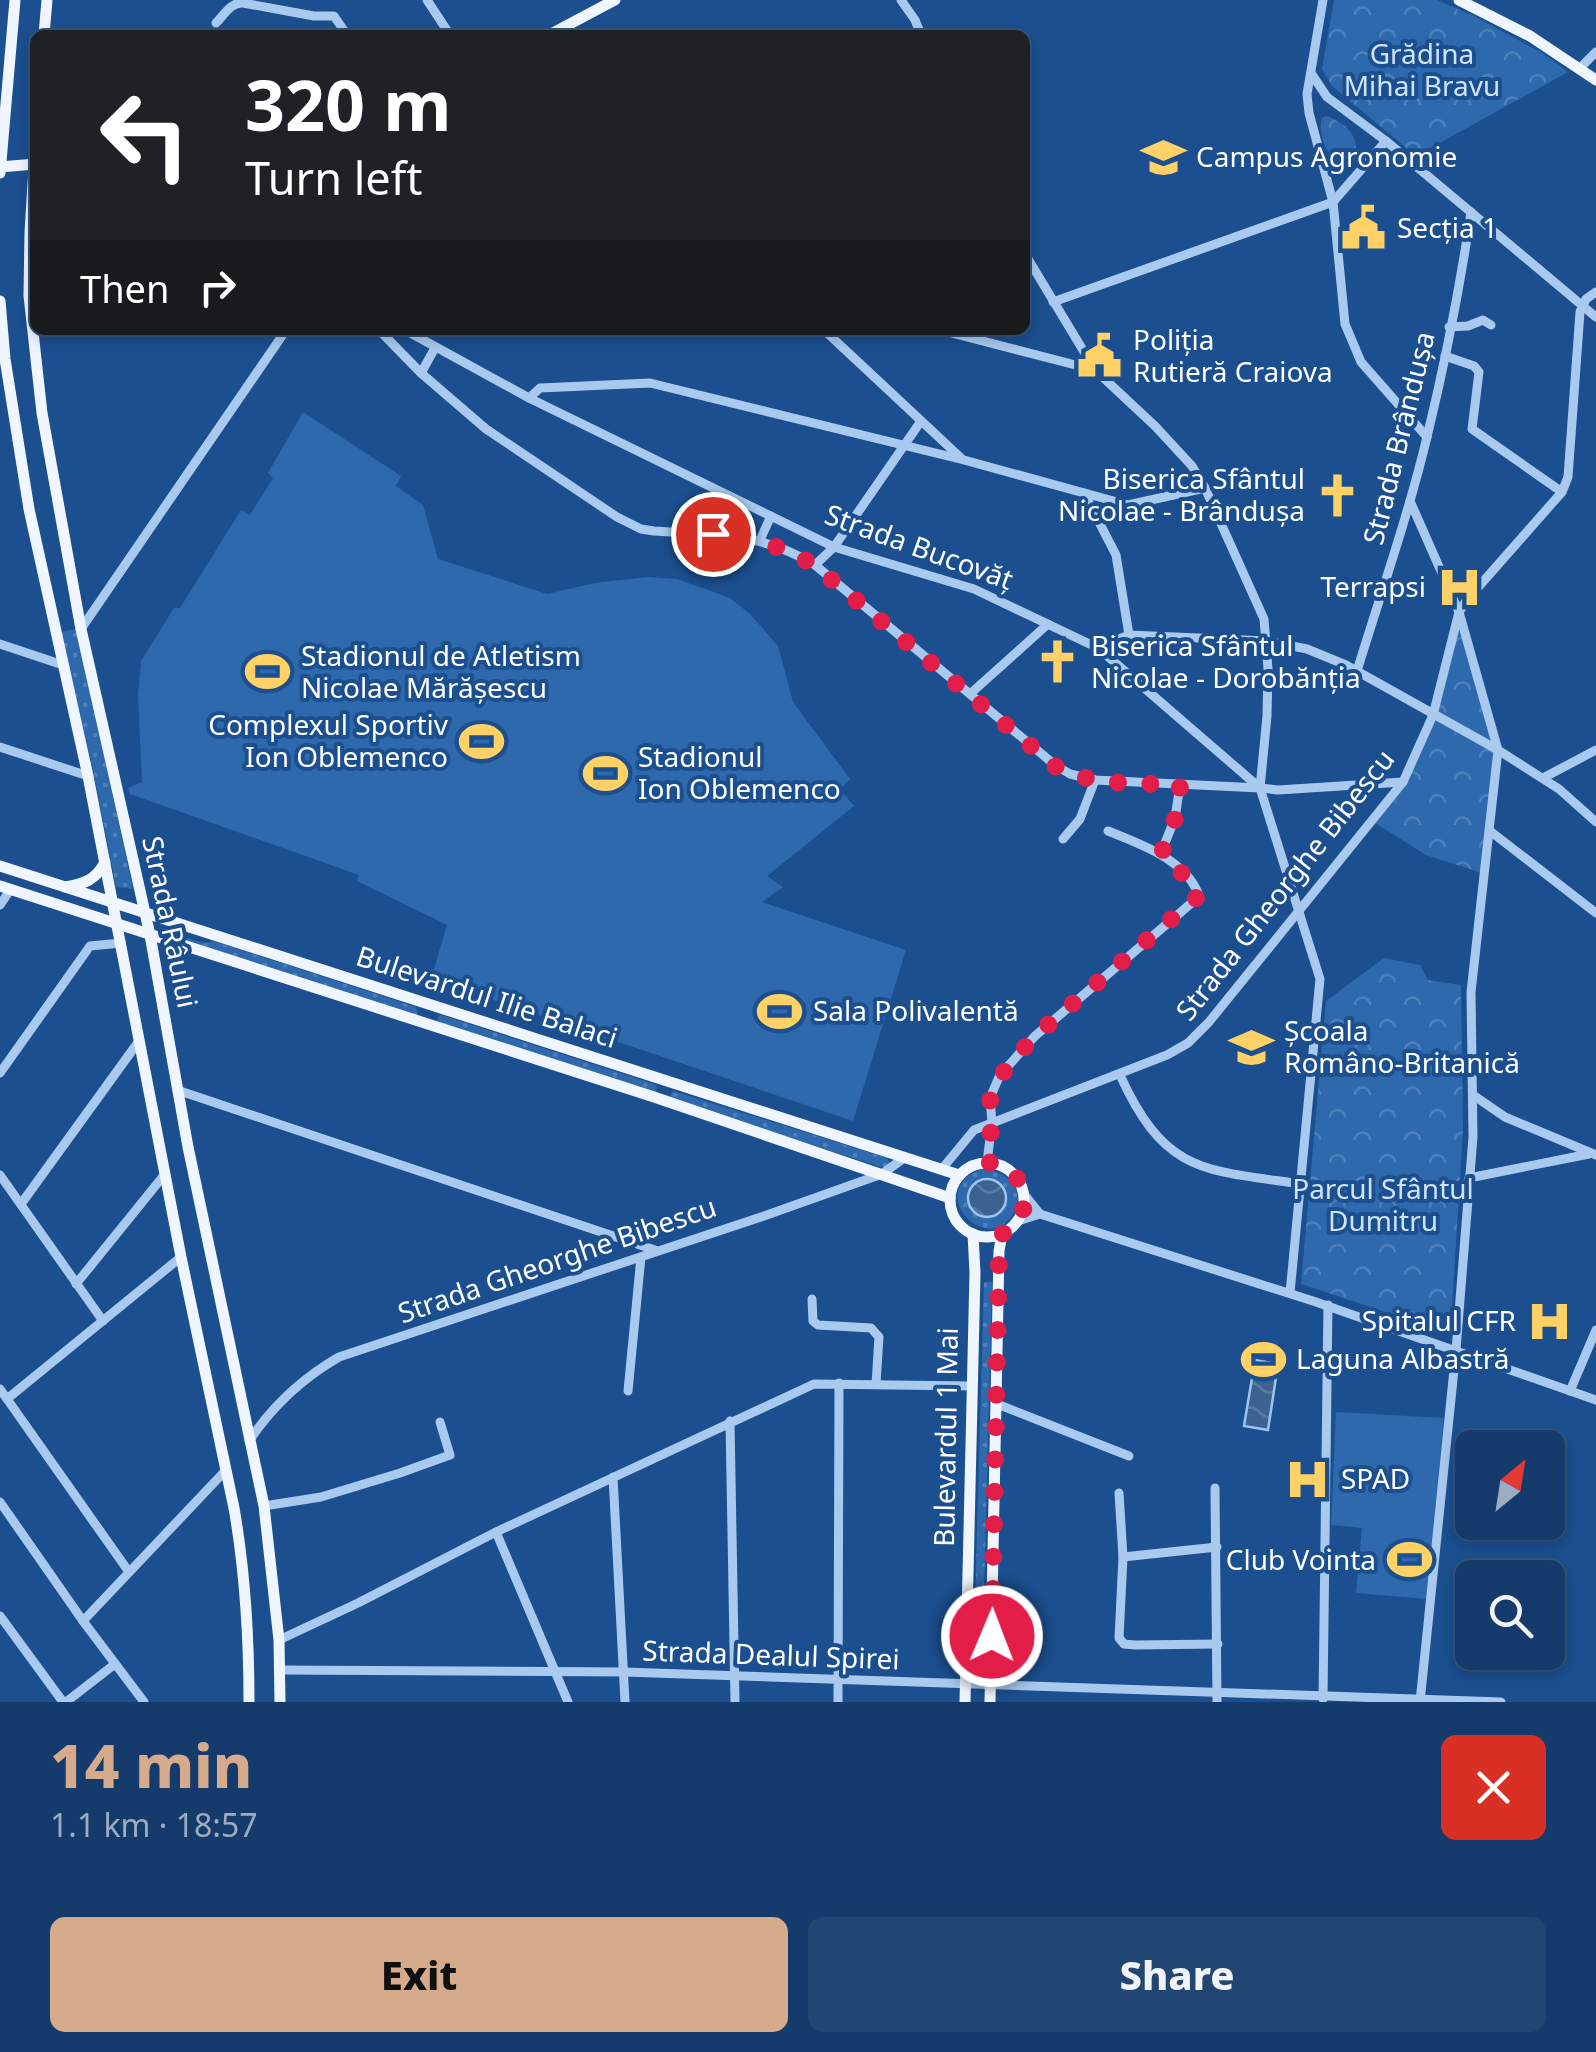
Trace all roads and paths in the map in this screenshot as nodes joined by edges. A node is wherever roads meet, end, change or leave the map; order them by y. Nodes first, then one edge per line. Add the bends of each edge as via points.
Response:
1 (14, 0) edge
2 (47, 0) edge
3 (427, 0) edge
4 (615, 0) edge
5 (901, 0) edge
6 (1323, 0) edge
7 (1459, 0) edge
8 (216, 23) dead end
9 (44, 30) edge
10 (344, 30) edge
11 (447, 30) edge
12 (558, 30) edge
13 (919, 30) edge
14 (1596, 52) edge
15 (1580, 68) junction
16 (1310, 70) junction
17 (1596, 80) edge
18 (1386, 141) junction
19 (30, 165) edge
20 (0, 169) edge
21 (1333, 202) junction
22 (1470, 212) junction
23 (30, 229) edge
24 (1030, 263) edge
25 (30, 292) edge
26 (1596, 292) edge
27 (0, 301) edge
28 (1053, 302) junction
29 (1582, 306) junction
30 (1596, 318) edge
31 (1490, 326) dead end
32 (1450, 327) junction
33 (33, 335) edge
34 (283, 335) edge
35 (384, 335) edge
36 (413, 335) edge
37 (829, 335) edge
38 (959, 335) edge
39 (435, 348) junction
40 (1445, 356) junction
41 (1095, 370) junction
42 (421, 373) junction
43 (530, 398) junction
44 (921, 421) junction
45 (1427, 437) junction
46 (905, 447) junction
47 (964, 460) junction
48 (1206, 488) junction
49 (1562, 492) junction
50 (1084, 494) junction
51 (1410, 501) junction
52 (771, 516) junction
53 (760, 540) junction
54 (834, 547) junction
55 (815, 566) junction
56 (1460, 612) junction
57 (1048, 624) junction
58 (81, 629) junction
59 (1129, 635) junction
60 (1267, 640) junction
61 (0, 644) edge
62 (1098, 648) junction
63 (63, 666) junction
64 (1357, 671) junction
65 (970, 694) junction
66 (1433, 715) junction
67 (0, 747) edge
68 (1498, 750) junction
69 (1596, 750) edge
70 (88, 776) junction
71 (1542, 778) junction
72 (1095, 780) junction
73 (1402, 782) junction
74 (1180, 785) junction
75 (1260, 788) junction
76 (1596, 822) edge
77 (1108, 831) dead end
78 (1490, 831) junction
79 (1064, 838) dead end
80 (1161, 853) junction
81 (105, 862) junction
82 (0, 866) edge
83 (5, 888) edge
84 (64, 888) junction
85 (113, 904) junction
86 (0, 905) edge
87 (1596, 913) edge
88 (145, 914) junction
89 (1298, 914) junction
90 (118, 924) junction
91 (150, 935) junction
92 (121, 943) junction
93 (182, 945) junction
94 (155, 964) junction
95 (140, 1041) junction
96 (0, 1073) edge
97 (1120, 1075) junction
98 (659, 1080) junction
99 (177, 1090) junction
100 (654, 1096) junction
101 (1473, 1096) junction
102 (992, 1123) junction
103 (1594, 1154) edge
104 (904, 1158) junction
105 (987, 1162) junction
106 (941, 1170) junction
107 (165, 1174) junction
108 (882, 1174) junction
109 (0, 1175) edge
110 (958, 1176) junction
111 (896, 1178) junction
112 (1469, 1178) junction
113 (1301, 1184) junction
114 (1024, 1194) junction
115 (950, 1198) junction
116 (20, 1204) junction
117 (1040, 1214) junction
118 (1018, 1220) junction
119 (973, 1234) junction
120 (1002, 1234) junction
121 (658, 1251) junction
122 (181, 1257) junction
123 (641, 1257) junction
124 (76, 1284) junction
125 (1290, 1293) junction
126 (812, 1299) dead end
127 (1328, 1306) junction
128 (103, 1321) junction
129 (1596, 1330) edge
130 (1456, 1350) junction
131 (839, 1383) junction
132 (876, 1384) junction
133 (972, 1386) junction
134 (0, 1390) edge
135 (628, 1390) dead end
136 (1570, 1390) junction
137 (7, 1399) junction
138 (1596, 1400) edge
139 (997, 1404) junction
140 (440, 1422) dead end
141 (730, 1422) junction
142 (249, 1441) junction
143 (1129, 1456) dead end
144 (226, 1470) junction
145 (613, 1477) junction
146 (1215, 1488) dead end
147 (1119, 1493) dead end
148 (0, 1502) edge
149 (264, 1506) junction
150 (496, 1532) junction
151 (1217, 1547) junction
152 (1123, 1556) junction
153 (129, 1572) junction
154 (0, 1616) edge
155 (83, 1621) junction
156 (279, 1640) junction
157 (1218, 1644) junction
158 (116, 1664) junction
159 (280, 1670) junction
160 (556, 1671) junction
161 (624, 1672) junction
162 (734, 1677) junction
163 (838, 1680) junction
164 (966, 1685) junction
165 (990, 1686) junction
166 (1217, 1697) edge
167 (1323, 1700) edge
168 (1420, 1701) edge
169 (64, 1702) edge
170 (144, 1702) edge
171 (249, 1702) edge
172 (280, 1702) edge
173 (568, 1702) edge
174 (625, 1702) edge
175 (734, 1702) edge
176 (838, 1702) edge
177 (965, 1702) edge
178 (990, 1702) edge
179 (1501, 1702) edge

1 - 20 main road
2 - 9 main road
3 - 11 street
4 - 12 main road
5 - 13 street
6 - 16 street
7 - 15 main road
8 - 10 street via 238,2 334,16
14 - 15 street
15 - 17 main road
16 - 18 street via 1328,97
16 - 21 street via 1309,114
18 - 21 street
18 - 22 street
19 - 20 main road
21 - 28 street
21 - 45 street via 1345,324 1360,362
22 - 29 street
22 - 32 street, Strada Brândușa
23 - 25 main road, Strada Râului
24 - 28 street
26 - 29 street
27 - 63 main road, Strada Râului via 26,492
28 - 41 street
29 - 30 street
29 - 49 street
31 - 32 street via 1483,320
32 - 40 street, Strada Brândușa
33 - 58 main road, Strada Râului
34 - 58 street
35 - 42 street
36 - 39 street, Strada Bucovăț
37 - 44 street
38 - 41 street
39 - 42 street
39 - 43 street, Strada Bucovăț
40 - 45 street, Strada Brândușa
40 - 49 street via 1479,372 1472,429
41 - 48 street via 1155,426
42 - 53 street via 486,428 632,525
43 - 46 street via 540,388 650,383
43 - 52 street, Strada Bucovăț
44 - 46 street
44 - 47 street
45 - 51 street, Strada Brândușa
46 - 47 street
46 - 54 street
47 - 50 street
48 - 50 street via 1128,505
48 - 60 street via 1264,619
49 - 56 street
50 - 59 street via 1116,555
51 - 56 street
51 - 64 street, Strada Brândușa
52 - 53 street
52 - 54 street, Strada Bucovăț
53 - 55 street
54 - 55 street
54 - 57 street, Strada Bucovăț via 974,588
55 - 65 street
56 - 66 street, Strada Gheorghe Bibescu
56 - 68 street
57 - 62 street, Strada Bucovăț
57 - 65 street
58 - 88 main road, Strada Râului
59 - 60 street
59 - 62 street
60 - 64 street
60 - 75 street
61 - 63 street
62 - 75 street, Strada Bucovăț
63 - 70 main road, Strada Râului
64 - 66 street
65 - 72 street via 1055,766
66 - 68 street
66 - 73 street, Strada Gheorghe Bibescu
67 - 70 street
68 - 71 street
68 - 78 street
69 - 71 street
70 - 81 main road, Strada Râului
71 - 76 street
72 - 74 street
72 - 79 street via 1080,819
73 - 75 street
73 - 89 street, Strada Gheorghe Bibescu
74 - 75 street
74 - 80 street
75 - 89 street
77 - 80 street
78 - 87 street
78 - 101 street via 1471,992
80 - 102 street via 1198,889 1196,898 1023,1047 990,1098
81 - 84 main road via 90,881
81 - 85 main road, Strada Râului
82 - 84 main road, Bulevardul Ilie Balaci
83 - 86 street
83 - 90 main road, Bulevardul Ilie Balaci
84 - 85 main road, Bulevardul Ilie Balaci
85 - 88 main road, Bulevardul Ilie Balaci
85 - 90 main road, Strada Râului
88 - 91 main road, Strada Râului
88 - 98 main road, Bulevardul Ilie Balaci
89 - 97 street, Strada Gheorghe Bibescu via 1188,1043
89 - 113 street via 1320,979
90 - 91 main road, Bulevardul Ilie Balaci
90 - 92 main road, Strada Râului
91 - 93 main road, Bulevardul Ilie Balaci
91 - 94 main road, Strada Râului
92 - 95 main road, Strada Râului
92 - 96 street via 90,946
93 - 94 main road
93 - 100 main road, Bulevardul Ilie Balaci
94 - 99 main road, Strada Râului
95 - 107 main road, Strada Râului
95 - 116 street
97 - 102 street, Strada Gheorghe Bibescu
97 - 113 street via 1146,1124 1192,1164
98 - 100 street
98 - 104 main road, Bulevardul Ilie Balaci
99 - 121 street
99 - 142 main road, Strada Râului
100 - 108 main road, Bulevardul Ilie Balaci
101 - 103 street via 1505,1117
101 - 112 street
102 - 105 street
102 - 106 street, Strada Gheorghe Bibescu via 974,1130
103 - 112 street
104 - 106 main road, Bulevardul Ilie Balaci
104 - 108 street, Strada Gheorghe Bibescu
104 - 111 main road
105 - 110 main road
105 - 114 main road via 1008,1168
106 - 110 main road, Bulevardul Ilie Balaci
107 - 122 main road, Strada Râului
107 - 124 street
108 - 111 main road, Bulevardul Ilie Balaci
108 - 121 street, Strada Gheorghe Bibescu
109 - 116 street
110 - 115 main road
111 - 115 main road, Bulevardul Ilie Balaci
112 - 130 street
113 - 125 street
114 - 117 street
114 - 118 main road
115 - 119 main road via 958,1223
116 - 124 street
117 - 118 street
117 - 125 street
118 - 120 main road
119 - 120 main road
119 - 133 main road, Bulevardul 1 Mai
120 - 139 main road, Bulevardul 1 Mai
121 - 123 street, Strada Gheorghe Bibescu
122 - 128 street
122 - 144 main road, Strada Râului
123 - 135 street
123 - 142 street, Strada Gheorghe Bibescu via 339,1357 289,1392
124 - 128 street
125 - 127 street
126 - 132 street via 818,1325 876,1331
127 - 130 street
127 - 167 street
128 - 137 street
129 - 136 street
130 - 136 street
130 - 168 street
131 - 132 street
131 - 141 street via 814,1384
131 - 163 street
132 - 133 street
133 - 164 main road, Bulevardul 1 Mai
134 - 137 street
136 - 138 street
137 - 153 street
139 - 143 street
139 - 165 main road, Bulevardul 1 Mai
140 - 149 street via 450,1455 336,1492
141 - 145 street
141 - 162 street
142 - 149 main road, Strada Râului
144 - 153 street
144 - 171 main road, Strada Râului via 238,1534
145 - 150 street
145 - 161 street
146 - 151 street
147 - 152 street
148 - 155 street
149 - 156 main road, Strada Râului
150 - 156 street
150 - 160 street
151 - 152 street
151 - 157 street
152 - 157 street via 1124,1644
153 - 155 street
154 - 169 street
155 - 158 street
156 - 159 main road, Strada Râului
157 - 166 street
158 - 169 street
158 - 170 street
159 - 160 street, Strada Dealul Spirei
159 - 172 main road, Strada Râului
160 - 161 street, Strada Dealul Spirei
160 - 173 street
161 - 162 street, Strada Dealul Spirei
161 - 174 street
162 - 163 street, Strada Dealul Spirei
162 - 175 street
163 - 164 street, Strada Dealul Spirei
163 - 176 street
164 - 165 street, Strada Dealul Spirei
164 - 177 main road, Bulevardul 1 Mai
165 - 166 street, Strada Dealul Spirei
165 - 178 main road, Bulevardul 1 Mai
166 - 167 street, Strada Dealul Spirei
167 - 168 street, Strada Dealul Spirei
168 - 179 street, Strada Dealul Spirei

